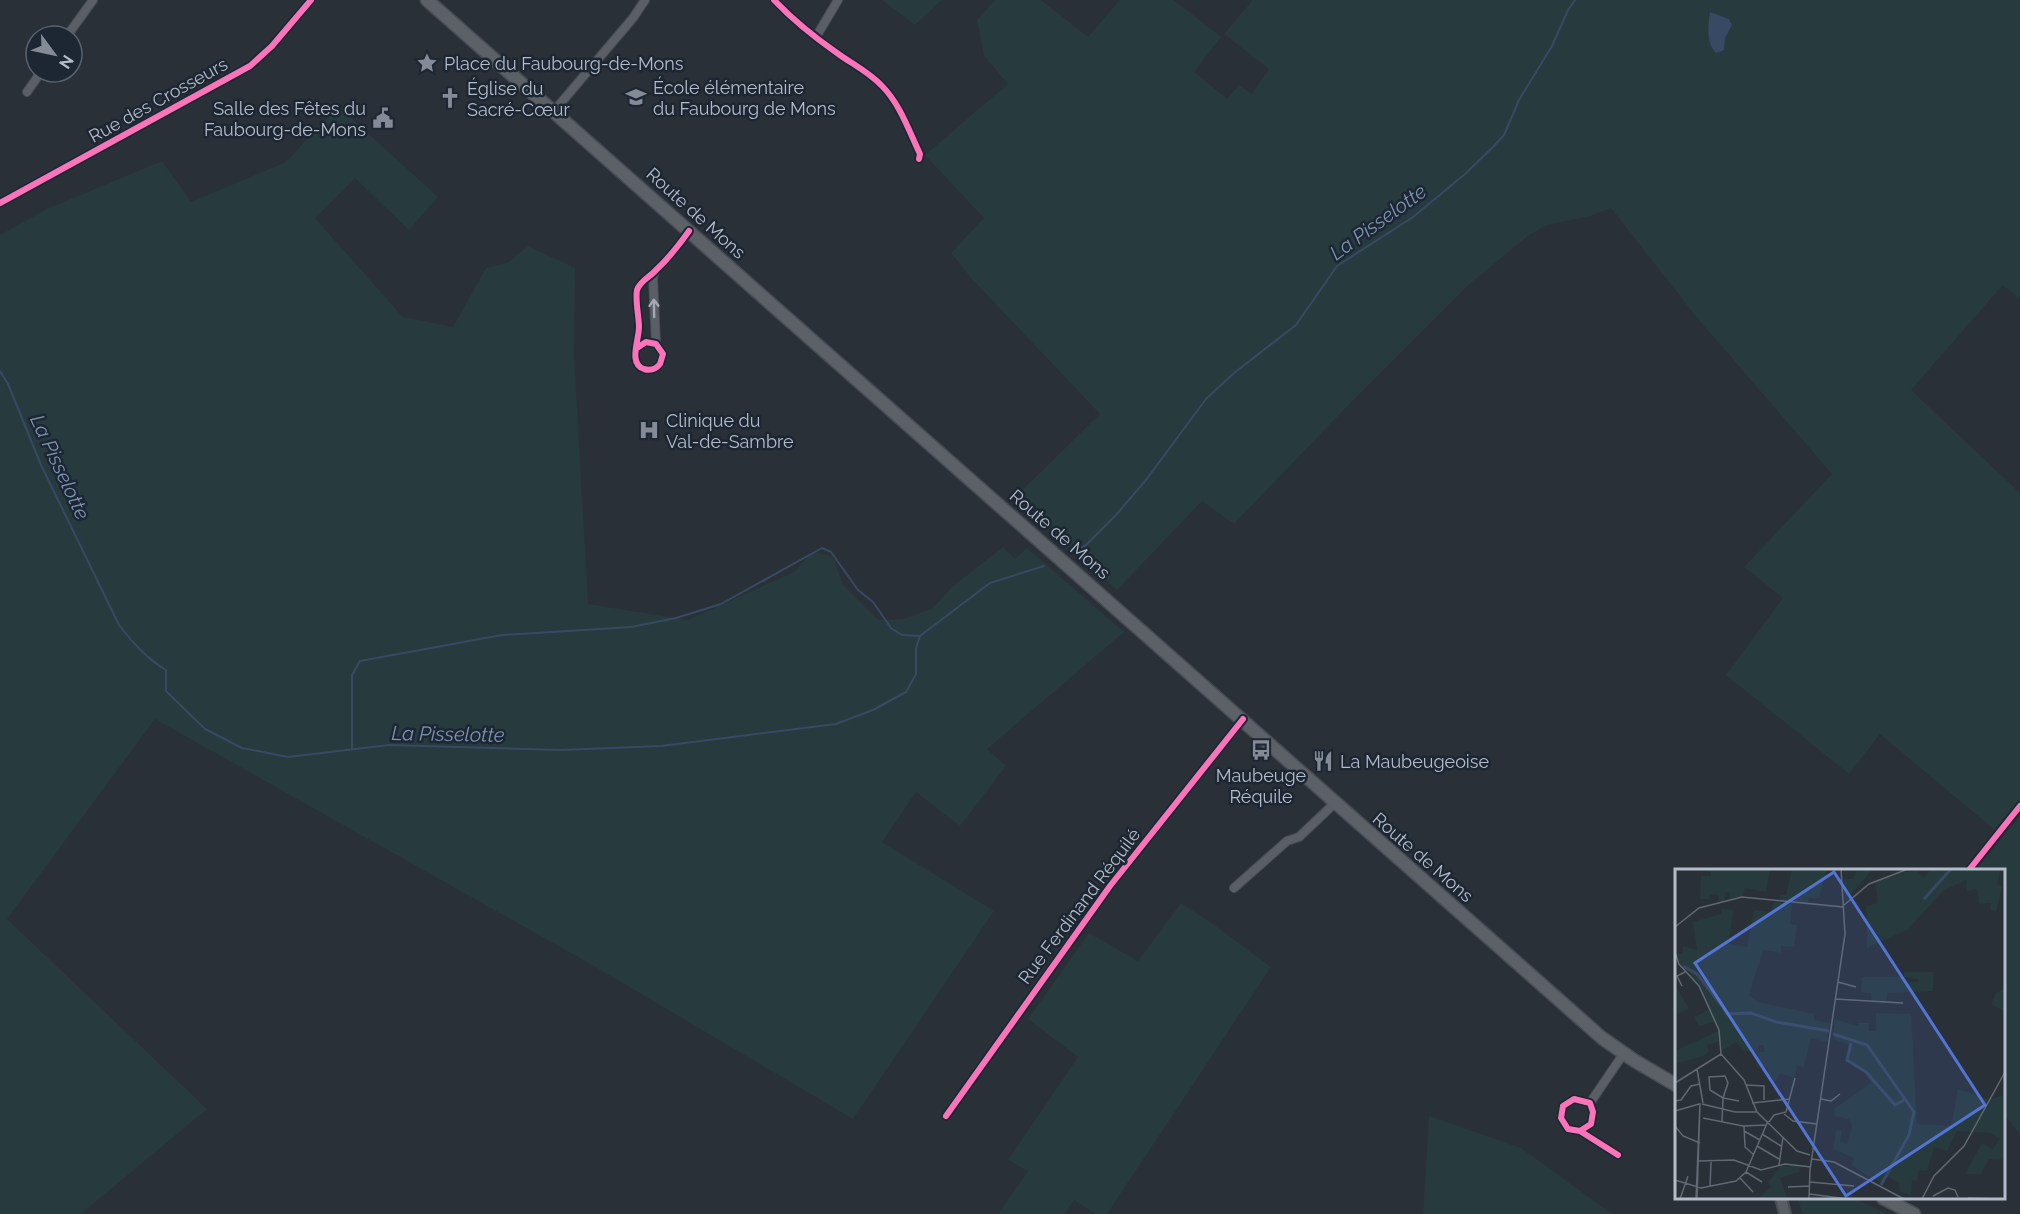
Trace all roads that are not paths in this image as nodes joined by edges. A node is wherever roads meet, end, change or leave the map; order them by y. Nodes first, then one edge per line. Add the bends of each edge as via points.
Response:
1 (93, 0) edge
2 (311, 0) edge
3 (427, 0) edge
4 (645, 0) edge
5 (774, 0) edge
6 (838, 0) edge
7 (76, 24) edge
8 (816, 38) junction
9 (33, 84) edge
10 (27, 92) dead end
11 (554, 111) junction
12 (919, 159) dead end
13 (0, 203) edge
14 (688, 231) junction
15 (705, 245) junction
16 (677, 247) junction
17 (656, 271) junction
18 (656, 344) junction
19 (637, 348) junction
20 (1243, 719) junction
21 (1335, 803) junction
22 (2020, 806) edge
23 (1970, 869) edge
24 (1234, 888) dead end
25 (1624, 1053) junction
26 (1675, 1084) edge
27 (1590, 1103) junction
28 (946, 1116) dead end
29 (1580, 1131) junction
30 (1618, 1155) dead end
31 (1781, 1199) edge
32 (1887, 1199) edge
33 (1785, 1214) edge
34 (1914, 1214) edge

1 - 7 street
2 - 13 street, Rue des Crosseurs via 250,66
3 - 11 main road, Route de Mons
4 - 11 street
5 - 8 street
6 - 8 street
8 - 12 street via 883,87 908,129
9 - 10 street
11 - 14 main road, Route de Mons
14 - 15 main road, Route de Mons
14 - 16 street
15 - 16 street
15 - 20 main road, Route de Mons
16 - 17 street
18 -> 17 street
17 - 19 street via 637,290
18 - 19 street via 646,342
18 - 19 street via 663,358 651,370 637,364
20 - 21 main road, Route de Mons
20 - 28 street, Rue Ferdinand Réquilé via 1110,886
21 - 24 street
21 - 25 main road, Route de Mons via 1602,1038
22 - 23 street
25 - 26 main road, Route de Mons
25 - 27 street
27 - 29 street via 1591,1124
27 - 29 street via 1574,1099 1563,1106 1561,1118 1568,1129
29 - 30 street
31 - 33 street
32 - 34 main road

